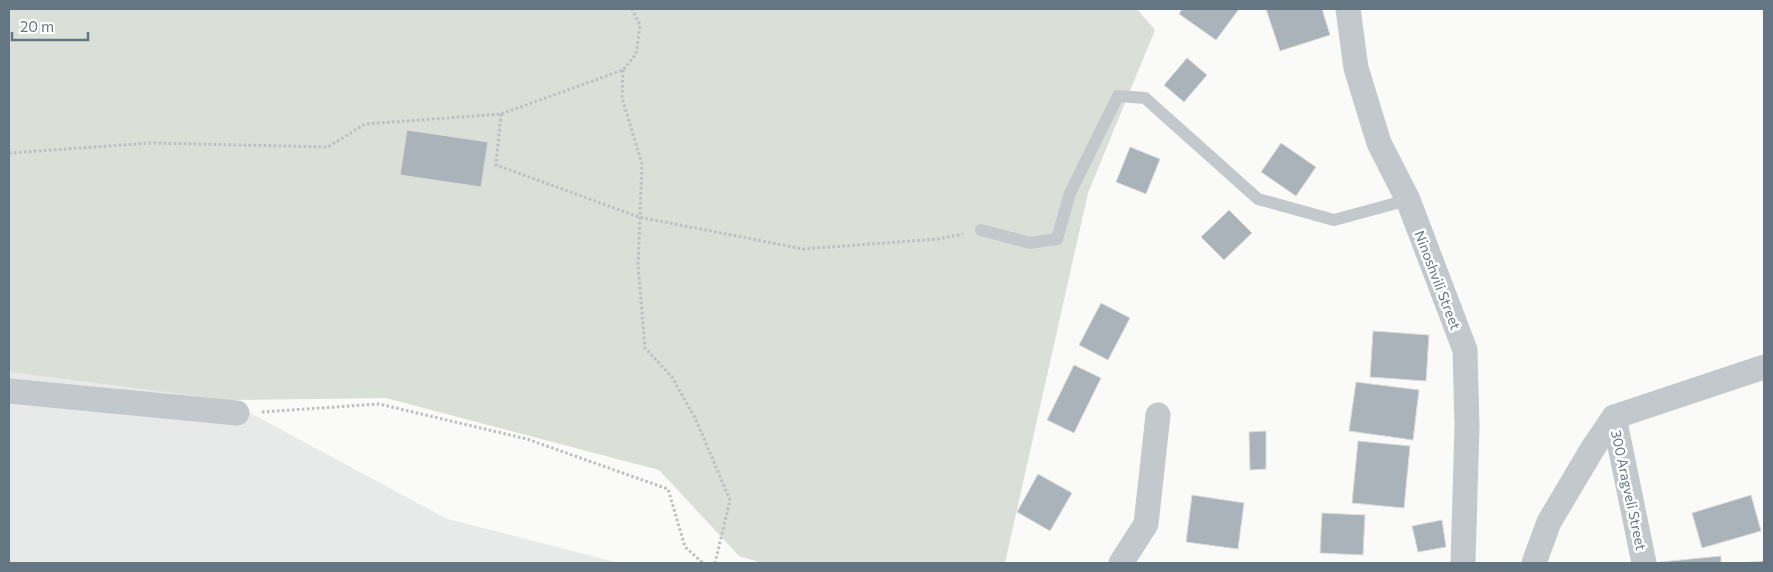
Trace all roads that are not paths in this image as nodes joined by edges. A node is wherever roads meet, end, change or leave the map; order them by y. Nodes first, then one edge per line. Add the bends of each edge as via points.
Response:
1 (1348, 9) edge
2 (1408, 200) junction
3 (981, 230) road end
4 (1764, 367) edge
5 (9, 391) edge
6 (237, 413) road end
7 (1158, 415) dead end
8 (1614, 417) junction
9 (1121, 563) edge
10 (1463, 563) edge
11 (1534, 563) edge
12 (1644, 563) edge

1 - 2 street, Ninoshvili Street via 1356,68 1379,143
2 - 3 lane via 1334,220 1258,199 1145,98 1118,96 1070,193 1057,239 1030,244
2 - 10 street, Ninoshvili Street via 1465,350 1467,426
4 - 8 street
5 - 6 street
7 - 9 street via 1146,524
8 - 11 street via 1548,522
8 - 12 street, 300 Aragveli Street

